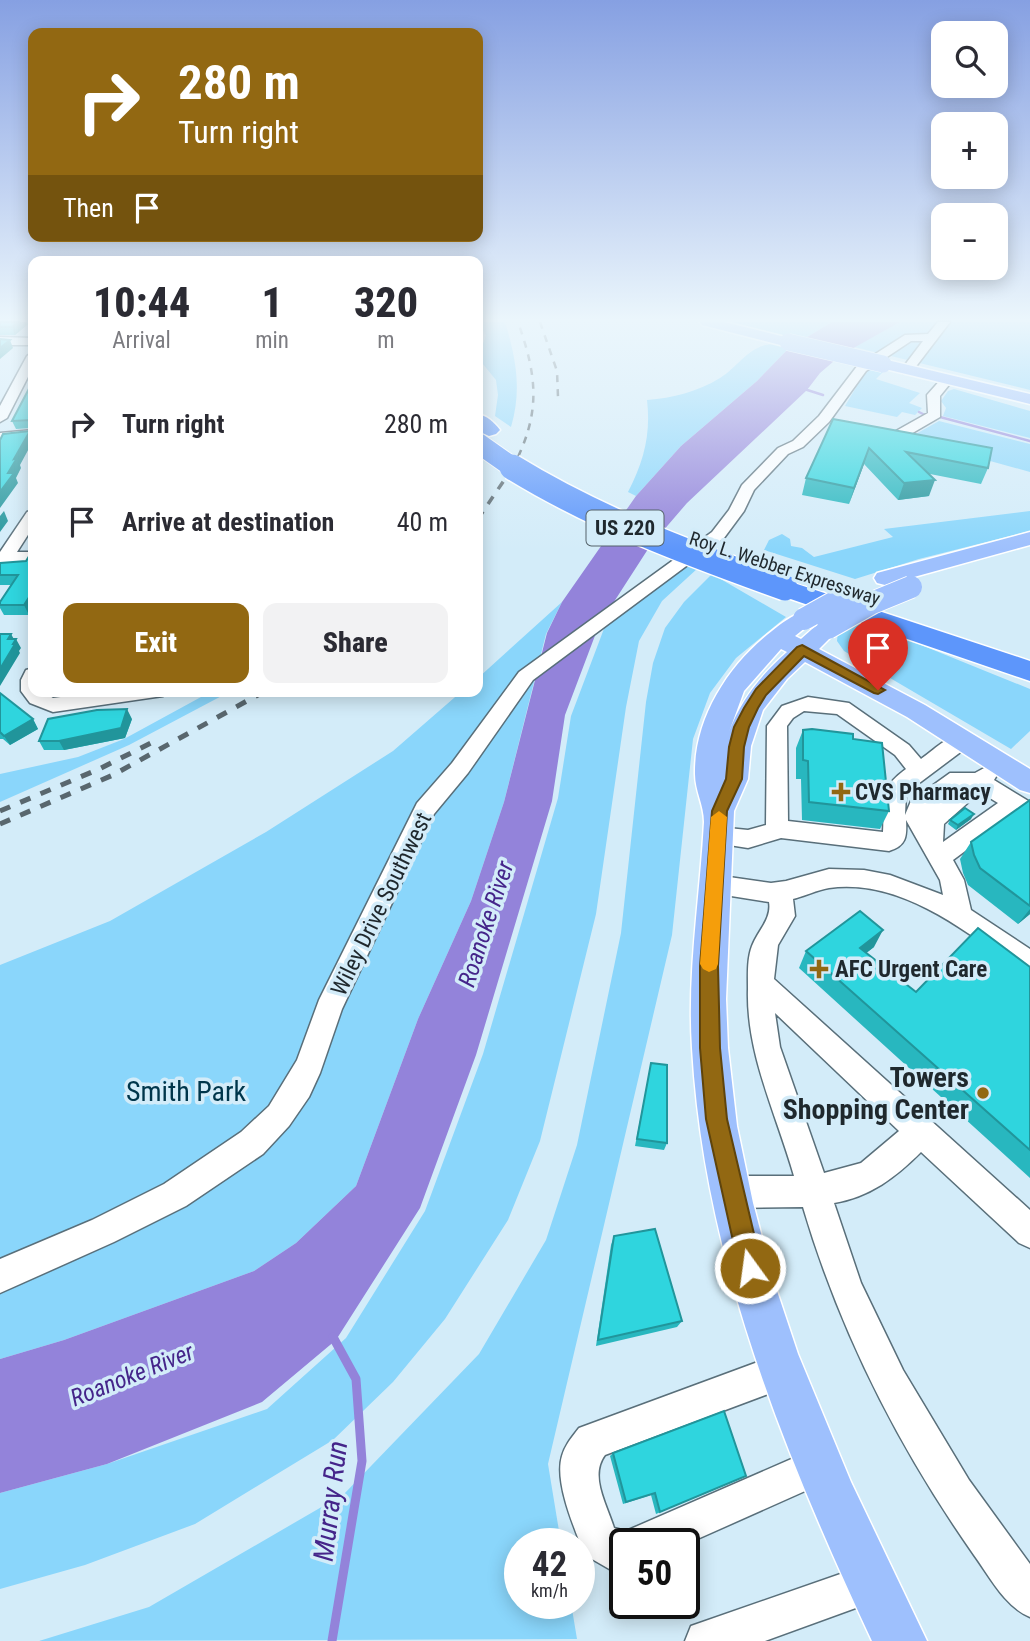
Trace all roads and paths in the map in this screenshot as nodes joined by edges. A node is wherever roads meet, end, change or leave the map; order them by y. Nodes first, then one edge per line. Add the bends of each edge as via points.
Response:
1 (839, 399) edge
2 (933, 399) edge
3 (4, 401) edge
4 (0, 418) edge
5 (483, 433) edge
6 (28, 435) edge
7 (0, 437) edge
8 (892, 439) edge
9 (28, 522) edge
10 (1030, 538) edge
11 (1030, 553) edge
12 (28, 557) edge
13 (2, 560) edge
14 (791, 580) junction
15 (790, 643) junction
16 (1030, 649) edge
17 (1030, 671) edge
18 (35, 697) edge
19 (112, 697) edge
20 (963, 740) junction
21 (919, 771) junction
22 (985, 778) junction
23 (1025, 800) edge
24 (719, 824) junction
25 (781, 829) junction
26 (932, 845) junction
27 (715, 885) junction
28 (779, 892) junction
29 (960, 914) junction
30 (1030, 964) edge
31 (762, 984) junction
32 (921, 1131) junction
33 (812, 1189) junction
34 (731, 1192) junction
35 (1030, 1232) edge
36 (0, 1276) edge
37 (782, 1371) junction
38 (819, 1466) junction
39 (677, 1528) edge
40 (609, 1548) edge
41 (872, 1583) junction
42 (1030, 1597) edge
43 (706, 1641) edge
44 (900, 1641) edge

1 - 36 street, Wiley Drive Southwest via 824,419 798,444 783,451 747,488 718,535 526,676 425,809 329,1009 304,1075 279,1116 252,1143 175,1195
2 - 8 street via 935,414
3 - 4 street
5 - 14 highway, Roy L. Webber Expressway / US 220, bridge via 524,475 609,520 697,557
6 - 7 street
9 - 13 street
10 - 15 main road, bridge via 885,578 804,619
11 - 15 main road, bridge via 911,587
12 - 13 street
14 - 16 highway, Roy L. Webber Expressway / US 220
14 - 17 highway, Roy L. Webber Expressway / US 220
15 - 20 main road
15 - 24 main road via 741,727 734,779
18 - 19 street via 53,705
20 - 21 street
20 - 22 main road
21 - 25 street via 897,786 891,797 894,839 889,842
21 - 25 street via 902,750 842,708 795,706 781,716 777,726 775,820
22 - 23 main road
22 - 26 street via 942,825
23 - 26 street
24 - 25 street via 748,839
24 - 27 main road
26 - 29 street via 952,880
27 - 28 street
27 - 34 main road via 709,966 710,1048
28 - 29 street via 836,878 869,881 904,889
28 - 31 street via 783,919 765,945
29 - 30 street
31 - 32 street
31 - 33 street via 762,1033
32 - 33 street via 869,1176
32 - 35 street
33 - 34 street
33 - 42 street via 854,1306 898,1396 951,1484
34 - 37 main road
37 - 38 main road
37 - 40 street via 592,1441 580,1457 578,1476 599,1541
38 - 39 street
38 - 41 main road
41 - 43 street
41 - 44 main road

